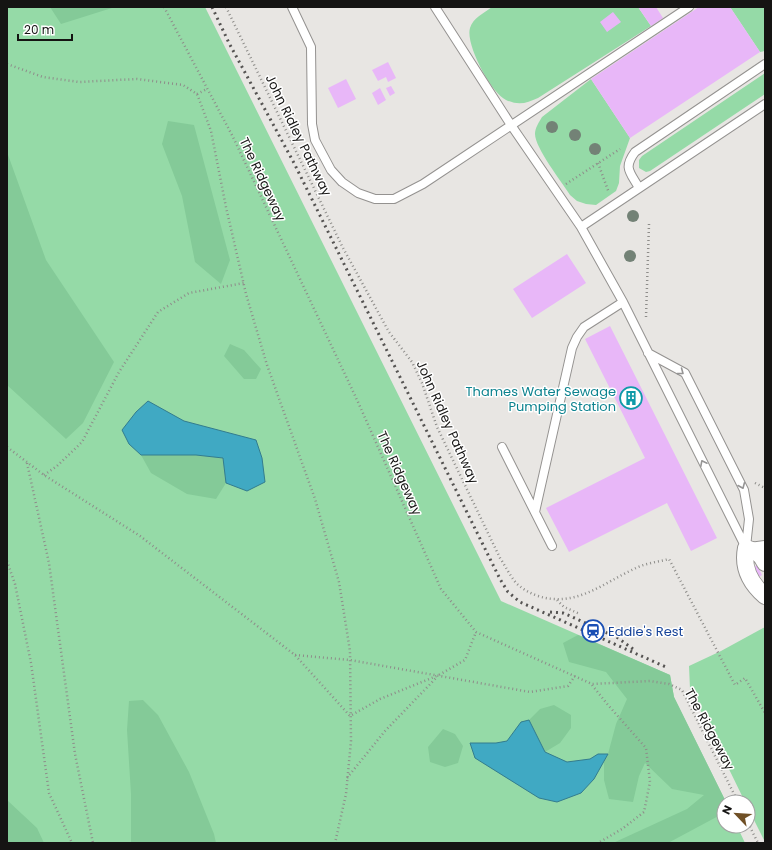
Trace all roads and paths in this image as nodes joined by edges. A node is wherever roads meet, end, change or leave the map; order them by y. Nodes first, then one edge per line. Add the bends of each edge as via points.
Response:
1 (164, 7) edge
2 (226, 7) edge
3 (292, 7) edge
4 (435, 7) edge
5 (689, 7) edge
6 (7, 64) edge
7 (765, 64) edge
8 (207, 89) junction
9 (197, 94) junction
10 (765, 104) edge
11 (511, 125) junction
12 (598, 163) dead end
13 (639, 188) junction
14 (615, 204) junction
15 (649, 224) dead end
16 (581, 227) junction
17 (244, 283) junction
18 (623, 302) junction
19 (646, 317) dead end
20 (648, 352) junction
21 (7, 447) edge
22 (502, 447) dead end
23 (26, 462) junction
24 (44, 475) junction
25 (754, 482) dead end
26 (765, 488) edge
27 (535, 512) junction
28 (765, 545) edge
29 (552, 546) dead end
30 (746, 548) junction
31 (7, 561) edge
32 (765, 563) edge
33 (765, 596) edge
34 (556, 600) junction
35 (580, 614) dead end
36 (476, 632) junction
37 (295, 655) junction
38 (350, 660) junction
39 (439, 675) junction
40 (575, 676) junction
41 (592, 684) junction
42 (765, 713) edge
43 (350, 716) junction
44 (347, 778) junction
45 (734, 794) edge
46 (754, 834) edge
47 (72, 843) edge
48 (93, 843) edge
49 (335, 843) edge
50 (598, 843) edge
51 (758, 843) edge

1 - 8 path, The Ridgeway
2 - 34 path, John Ridley Pathway via 343,248 389,332 412,362 437,427 510,576 527,592
3 - 11 lane via 311,48 312,124 316,140 331,170 342,182 358,193 375,199 394,199 423,184
4 - 11 lane
5 - 11 lane
6 - 9 path via 43,77 79,82 137,79 183,86
7 - 13 lane via 635,152 629,160 628,168
8 - 9 path
8 - 36 path, The Ridgeway via 233,137 358,402 441,589
9 - 17 path via 211,131
10 - 13 lane
11 - 16 lane
12 - 14 path
13 - 14 lane
14 - 16 lane
15 - 19 path
16 - 18 lane
17 - 24 path via 190,293 158,312 119,372 82,442
17 - 38 path via 267,365 315,499 339,582
18 - 20 lane
18 - 27 lane via 584,327 572,348
30 -> 20 lane
20 -> 30 lane via 686,373 744,490 749,519
21 - 23 path
22 - 27 lane
23 - 24 path
23 - 48 path via 49,563 75,754
24 - 37 path via 140,536
25 - 26 path
27 - 29 lane
28 - 30 lane
30 - 32 street via 761,555
30 - 33 street via 746,569 757,589
31 - 47 path via 15,584 31,663 48,793
34 - 35 path via 564,607
34 - 42 path, John Ridley Pathway via 575,598 638,567 669,559 734,685 745,678
36 - 39 path via 466,660
36 - 40 path, The Ridgeway
37 - 38 path
37 - 43 path
38 - 39 path
38 - 43 path
39 - 40 path via 530,692 568,686
39 - 43 path via 380,699
39 - 44 path via 385,732
40 - 41 path, The Ridgeway
41 - 45 path, The Ridgeway via 650,680 682,690
41 - 50 path via 646,748 650,782 644,812
43 - 44 path via 351,740
44 - 49 path
46 - 51 path

